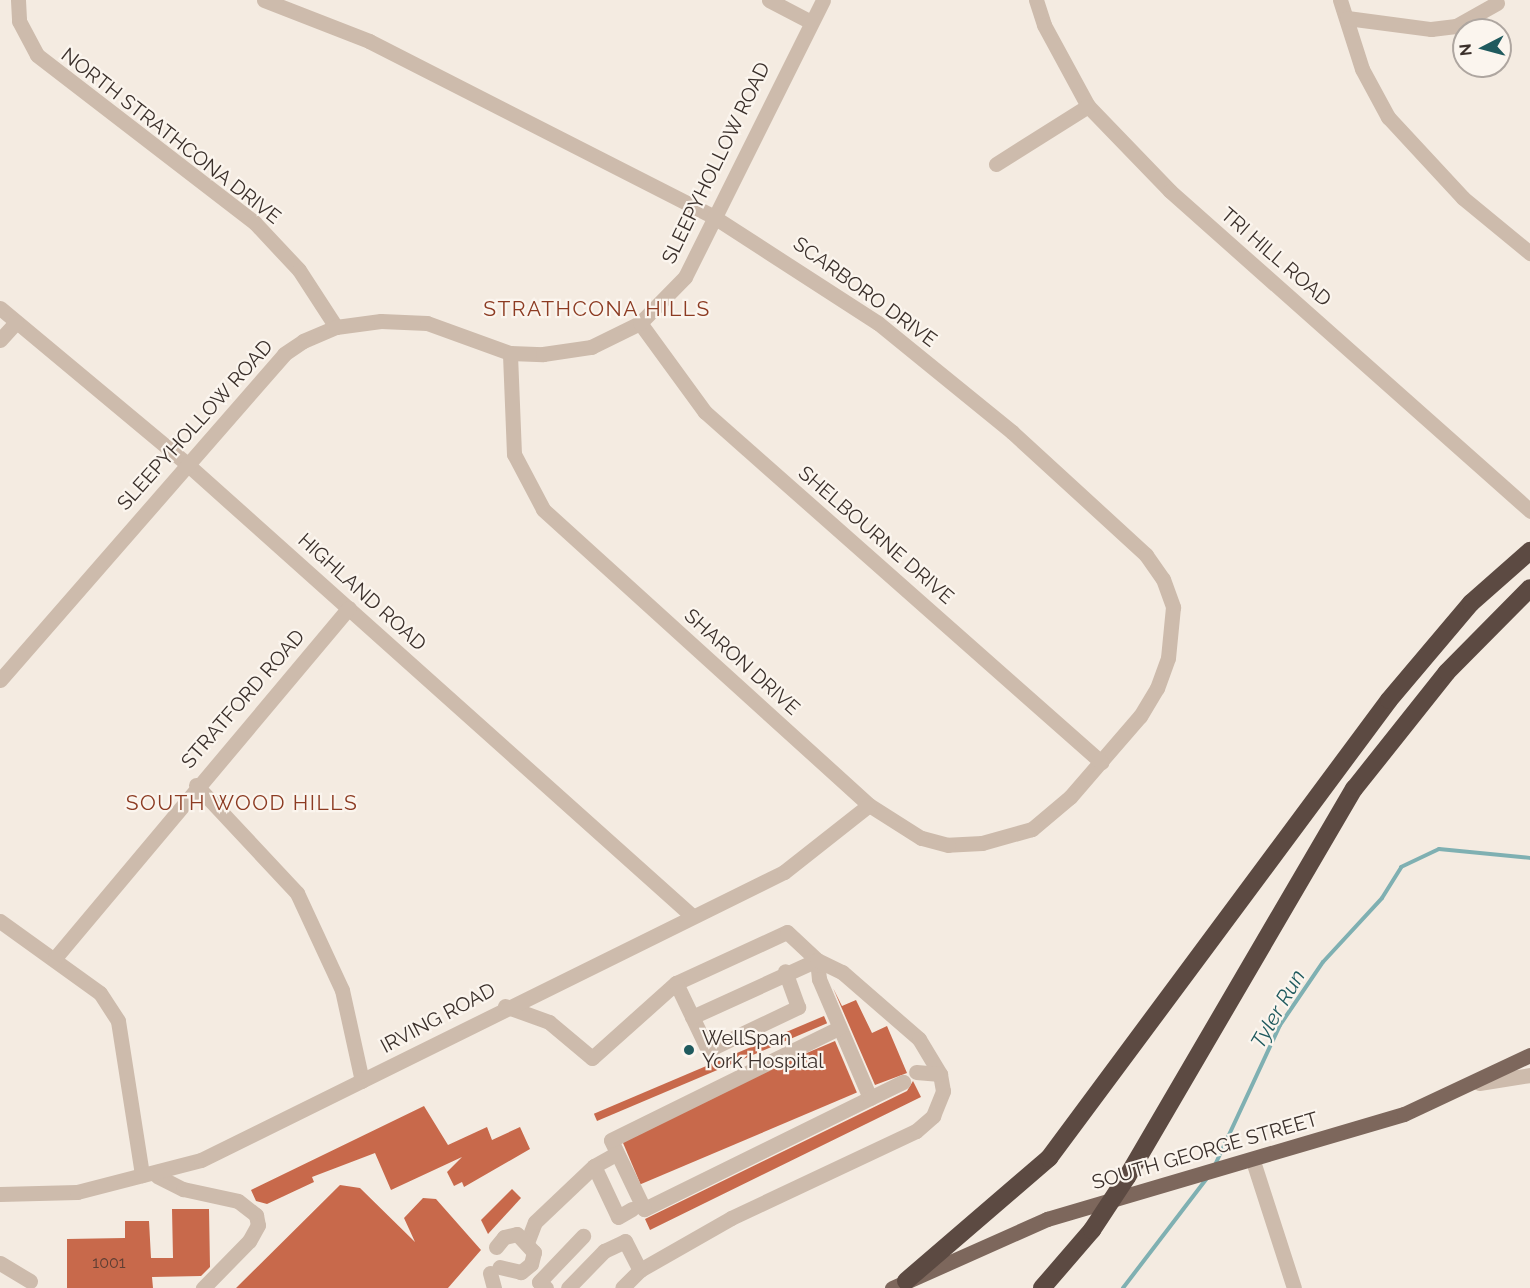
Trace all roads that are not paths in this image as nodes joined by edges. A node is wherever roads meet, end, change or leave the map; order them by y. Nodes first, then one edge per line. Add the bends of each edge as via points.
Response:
1 (18, 0) edge
2 (264, 0) edge
3 (769, 0) edge
4 (823, 0) edge
5 (1036, 0) edge
6 (1340, 0) edge
7 (1497, 3) dead end
8 (1347, 18) junction
9 (809, 21) junction
10 (1088, 106) junction
11 (996, 164) dead end
12 (714, 217) junction
13 (1530, 253) edge
14 (0, 308) edge
15 (16, 322) junction
16 (640, 323) junction
17 (336, 327) junction
18 (0, 340) edge
19 (510, 353) junction
20 (187, 464) junction
21 (1530, 511) edge
22 (1523, 557) edge
23 (1530, 588) edge
24 (349, 608) junction
25 (0, 680) edge
26 (1101, 762) junction
27 (196, 785) junction
28 (1070, 797) joint
29 (869, 804) junction
30 (690, 914) junction
31 (0, 921) edge
32 (55, 958) junction
33 (817, 960) junction
34 (785, 971) junction
35 (676, 983) junction
36 (505, 1006) junction
37 (692, 1017) junction
38 (839, 1028) junction
39 (1530, 1055) edge
40 (939, 1074) junction
41 (1530, 1076) edge
42 (362, 1082) junction
43 (1479, 1083) junction
44 (870, 1098) junction
45 (614, 1155) dead end
46 (1254, 1161) junction
47 (594, 1166) junction
48 (150, 1175) junction
49 (0, 1194) edge
50 (632, 1209) dead end
51 (618, 1217) junction
52 (583, 1236) dead end
53 (528, 1240) junction
54 (626, 1241) junction
55 (496, 1247) dead end
56 (0, 1263) edge
57 (640, 1270) junction
58 (30, 1281) dead end
59 (899, 1284) edge
60 (203, 1288) edge
61 (494, 1288) edge
62 (546, 1288) edge
63 (568, 1288) edge
64 (622, 1288) edge
65 (1042, 1288) edge
66 (1294, 1288) edge

1 - 17 street, NORTH STRATHCONA DRIVE via 20,21 37,56 255,223 299,270
2 - 12 street, SCARBORO DRIVE via 369,41
3 - 9 street
4 - 9 street, SLEEPYHOLLOW ROAD
5 - 10 street, TRI HILL ROAD via 1044,25
6 - 8 street
7 - 8 street via 1456,26 1431,29
8 - 13 street via 1362,69 1388,117 1463,198
9 - 12 street, SLEEPYHOLLOW ROAD
10 - 11 street
10 - 21 street, TRI HILL ROAD via 1170,191
12 - 16 street, SLEEPYHOLLOW ROAD via 685,277
12 - 26 street, SCARBORO DRIVE via 797,266 887,330 1012,432 1146,555 1163,579 1173,607 1168,658 1140,716
14 - 15 street, HIGHLAND ROAD
15 - 18 street
15 - 20 street, HIGHLAND ROAD
16 - 19 street, SLEEPYHOLLOW ROAD via 591,346
16 - 26 street, SHELBOURNE DRIVE via 705,412
17 - 19 street, SLEEPYHOLLOW ROAD via 427,324
17 - 20 street, SLEEPYHOLLOW ROAD via 284,354
19 - 29 street, SHARON DRIVE via 514,454 543,509
20 - 24 street, HIGHLAND ROAD
20 - 25 street, SLEEPYHOLLOW ROAD
22 - 59 highway via 1471,603 1389,700 1049,1158
23 - 65 highway, bridge via 1447,672 1354,789 1127,1177 1092,1230
24 - 27 street, STRATFORD ROAD
24 - 30 street, HIGHLAND ROAD
26 - 28 street, SCARBORO DRIVE
27 - 32 street, STRATFORD ROAD
27 - 42 street via 297,893 342,990
28 - 29 street, SHARON DRIVE via 1032,829 982,843 948,845 921,838
29 - 30 street, IRVING ROAD via 784,872
30 - 36 street, IRVING ROAD
31 - 32 street
32 - 48 street via 100,993 118,1021
33 - 34 street
33 - 35 street via 787,932
33 - 38 street
33 - 40 street via 842,972 919,1039
34 - 37 street
34 - 37 street via 798,1007 708,1050
35 - 36 street via 592,1058 549,1022
35 - 37 street
36 - 42 street, IRVING ROAD
38 - 44 street
38 - 44 street via 611,1140 644,1209
39 - 43 main road, SOUTH GEORGE STREET
40 - 44 street via 910,1077
40 - 57 street via 943,1091 933,1116 916,1131 731,1218
41 - 43 street
42 - 48 street, IRVING ROAD via 252,1137
43 - 46 main road, SOUTH GEORGE STREET via 1404,1114
45 - 47 street
46 - 59 main road, SOUTH GEORGE STREET via 1047,1219
46 - 66 street
47 - 51 street
47 - 53 street via 535,1222
48 - 49 street, IRVING ROAD via 77,1192
48 - 60 street via 183,1189 238,1201 256,1215 258,1226 249,1241
50 - 51 street
51 - 54 street
52 - 62 street via 539,1282
53 - 55 street via 510,1234
53 - 61 street via 534,1252 527,1269 514,1274 495,1270
54 - 57 street
54 - 63 street via 604,1251
56 - 58 street
57 - 64 street

